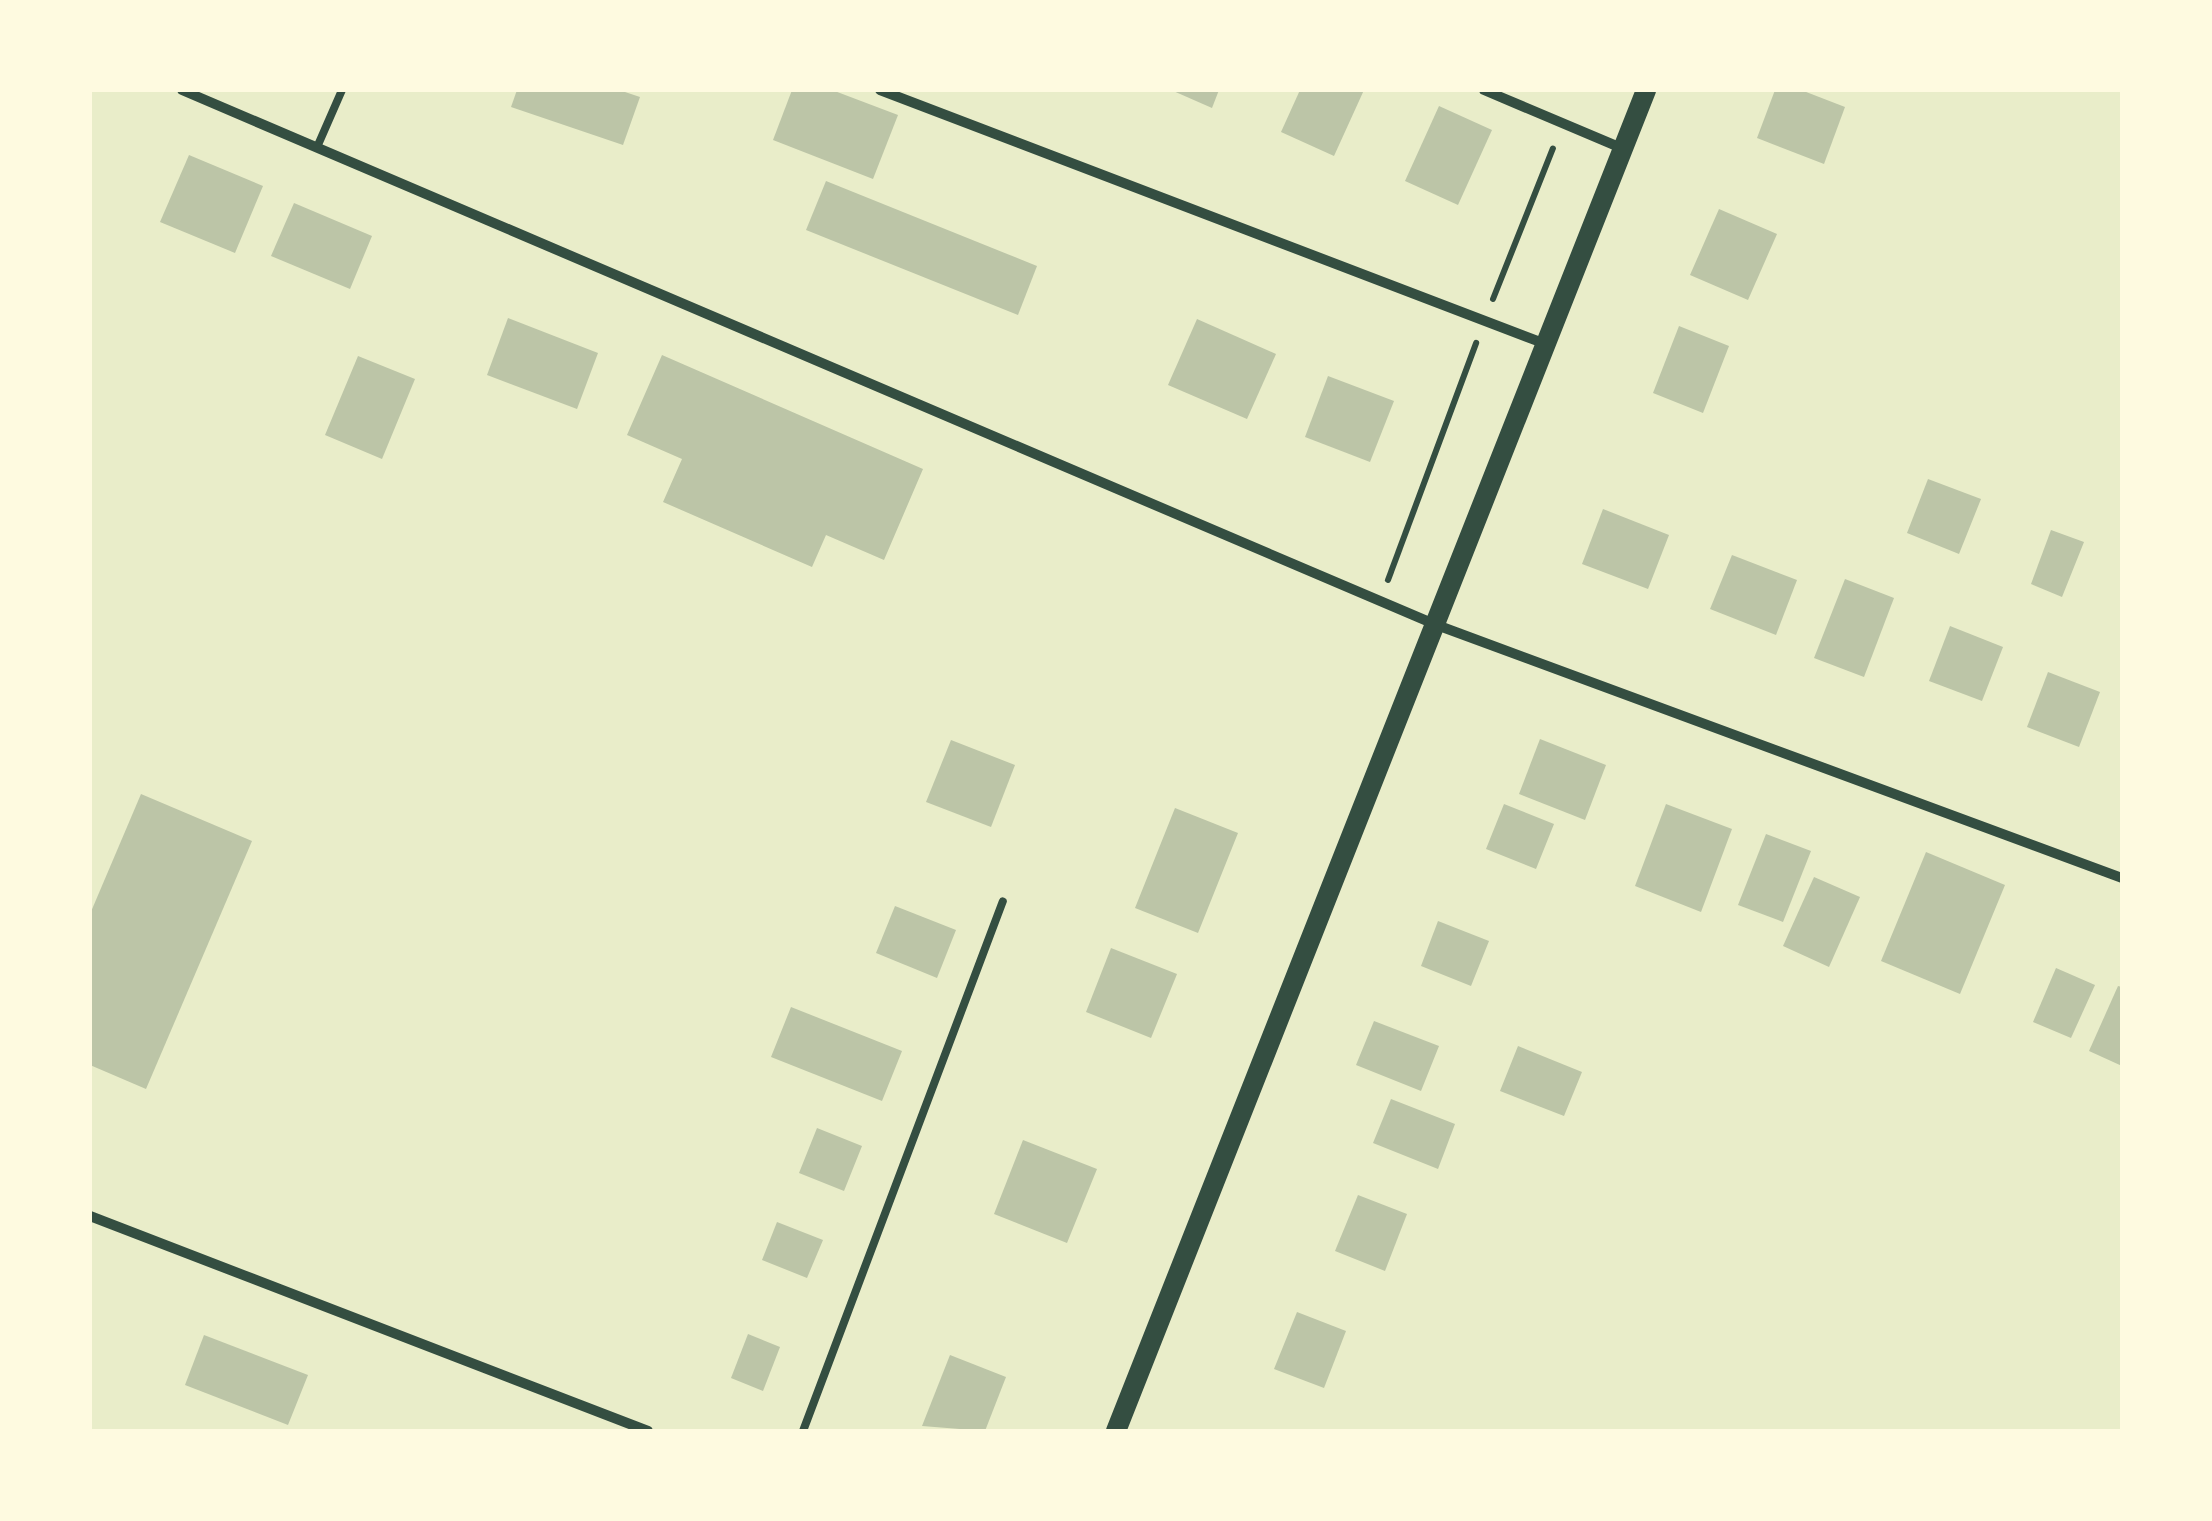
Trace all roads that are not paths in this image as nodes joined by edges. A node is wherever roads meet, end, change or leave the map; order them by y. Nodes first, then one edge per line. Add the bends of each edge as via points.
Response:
1 (182, 90) edge
2 (342, 90) edge
3 (880, 90) edge
4 (1484, 90) edge
5 (1646, 90) edge
6 (318, 145) junction
7 (1624, 149) junction
8 (1542, 344) junction
9 (1434, 624) junction
10 (2122, 878) edge
11 (1003, 901) dead end
12 (90, 1216) edge
13 (648, 1431) edge
14 (802, 1431) edge
15 (1116, 1431) edge

1 - 6 street
2 - 6 lane
3 - 8 street
4 - 7 street
5 - 7 main road
6 - 9 street via 471,218
7 - 8 main road
8 - 9 main road
9 - 10 street
9 - 15 main road
11 - 14 lane
12 - 13 street

